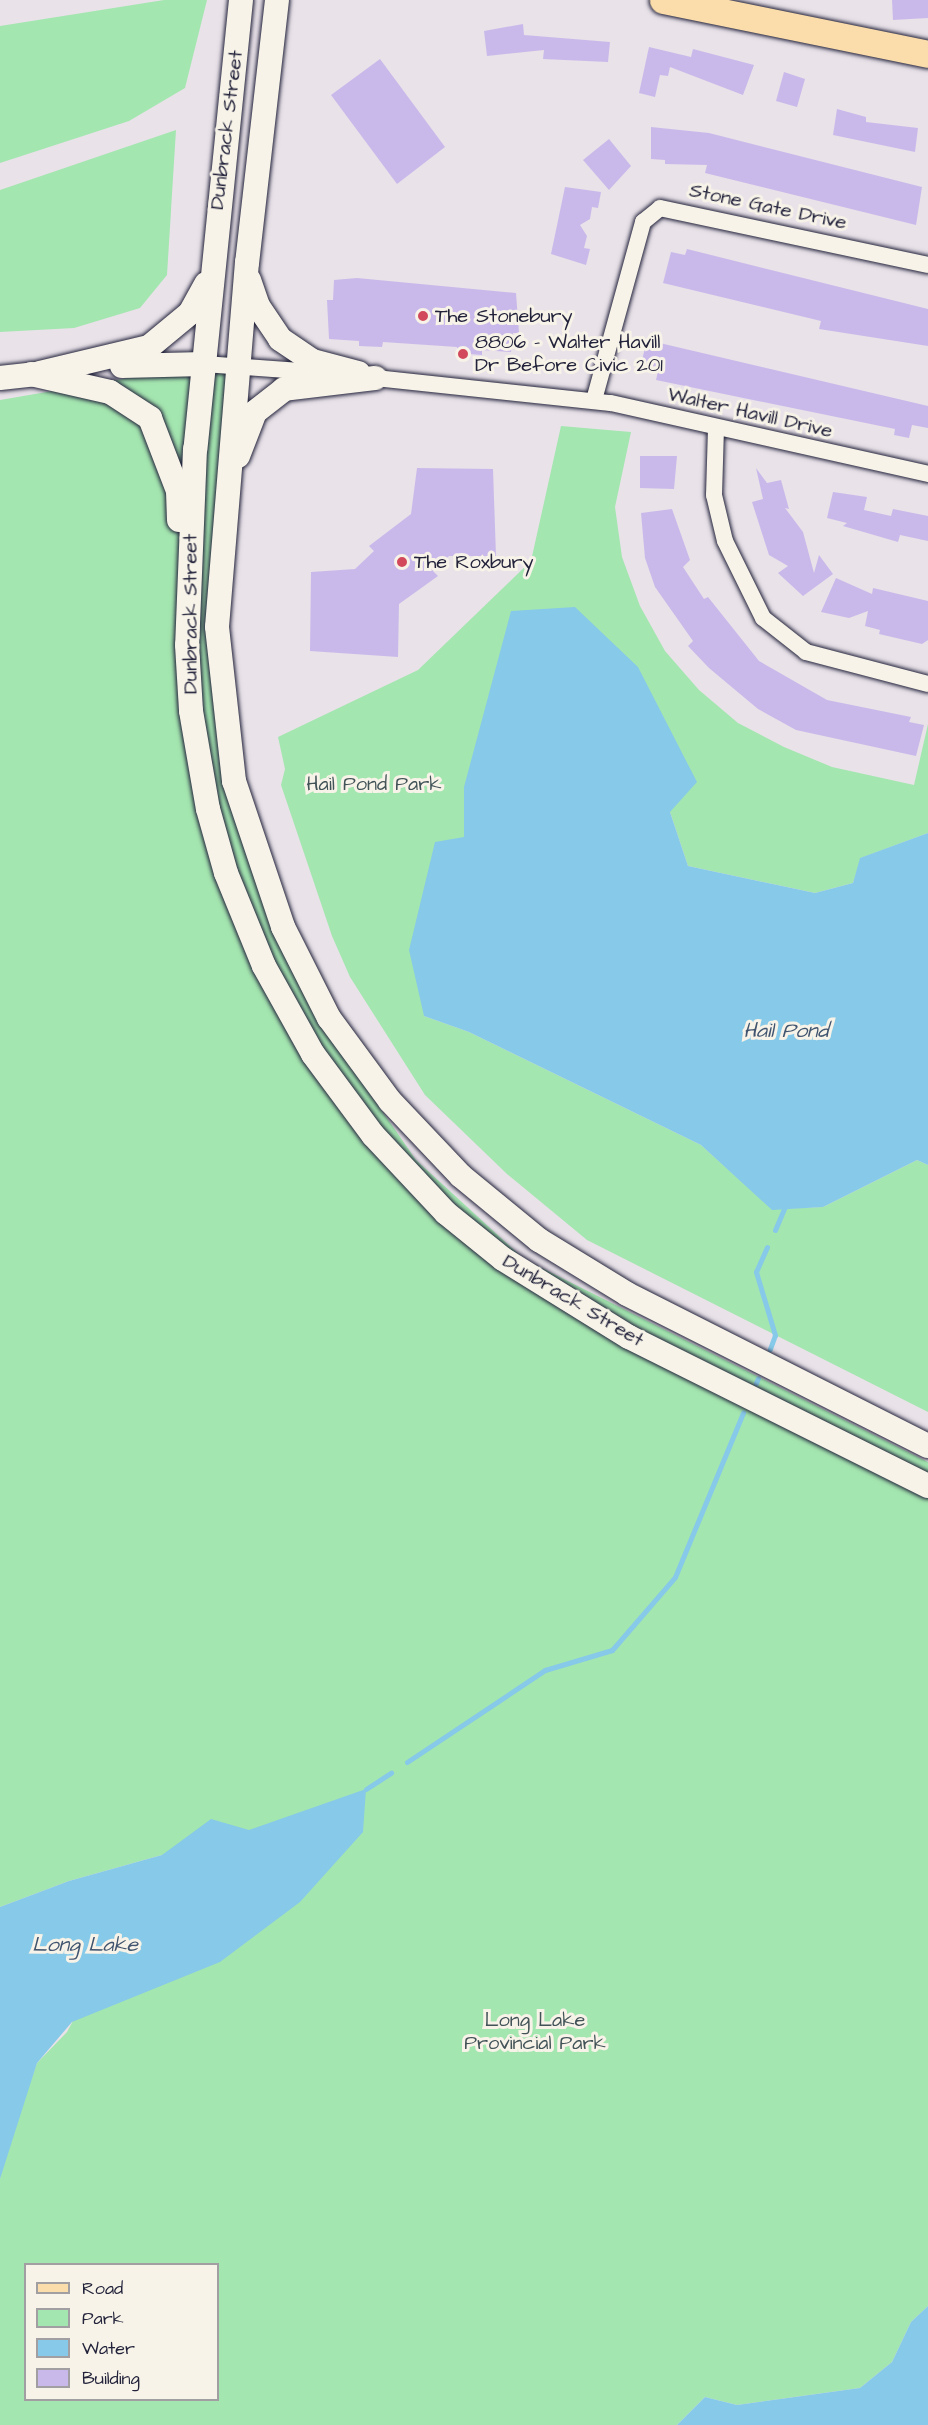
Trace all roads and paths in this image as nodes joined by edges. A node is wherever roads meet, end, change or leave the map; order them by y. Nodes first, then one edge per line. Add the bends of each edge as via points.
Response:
1 (241, 0) edge
2 (277, 0) edge
3 (663, 0) edge
4 (928, 54) edge
5 (247, 262) junction
6 (928, 264) edge
7 (210, 271) junction
8 (204, 364) junction
9 (238, 364) junction
10 (31, 375) junction
11 (0, 378) edge
12 (375, 378) junction
13 (594, 400) junction
14 (716, 428) junction
15 (928, 474) edge
16 (227, 496) junction
17 (188, 569) junction
18 (928, 684) edge
19 (928, 1446) edge
20 (928, 1486) edge

1 - 7 main road, Dunbrack Street
2 - 5 main road, Dunbrack Street
3 - 4 main road
5 - 9 main road, Dunbrack Street
5 - 12 main road via 253,296 280,339 313,361
6 - 13 street, Stone Gate Drive via 660,208 643,222
7 - 8 main road, Dunbrack Street
7 - 10 main road via 190,314 149,347
8 - 9 street, Walter Havill Drive
8 - 10 main road
8 - 17 main road, Dunbrack Street
9 - 12 street, Walter Havill Drive
9 - 16 main road, Dunbrack Street
10 - 11 main road
10 - 17 main road via 110,392 150,418 178,491
12 - 13 street, Walter Havill Drive
12 - 16 main road via 309,384 266,401 245,435
13 - 14 street, Walter Havill Drive
14 - 15 street, Walter Havill Drive
14 - 18 street via 714,495 725,542 763,618 806,652
16 - 19 main road, Dunbrack Street via 217,627 234,781 283,927 358,1061 461,1176 539,1240 627,1294
17 - 20 main road, Dunbrack Street via 192,722 226,873 280,997 352,1109 446,1213 533,1281 663,1354

